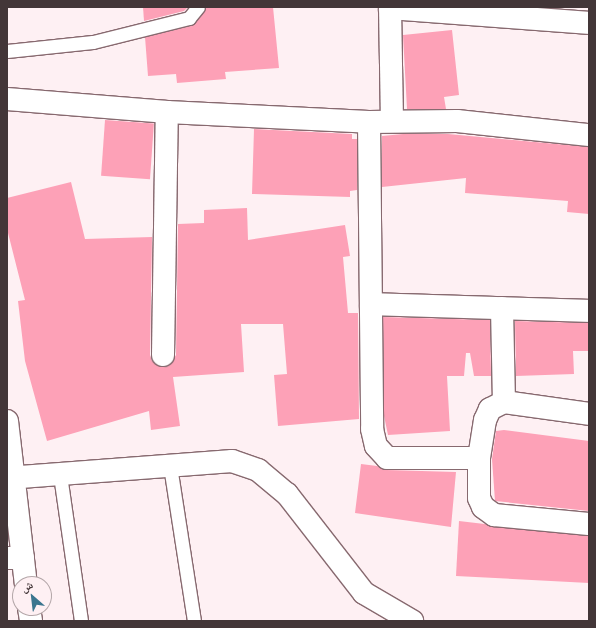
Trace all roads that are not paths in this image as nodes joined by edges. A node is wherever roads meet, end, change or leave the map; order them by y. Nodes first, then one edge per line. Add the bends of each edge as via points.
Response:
1 (198, 7) edge
2 (390, 7) edge
3 (589, 22) edge
4 (7, 51) edge
5 (7, 99) edge
6 (167, 112) junction
7 (392, 121) junction
8 (370, 122) junction
9 (589, 135) edge
10 (371, 304) junction
11 (502, 308) junction
12 (589, 311) edge
13 (163, 356) dead end
14 (504, 402) junction
15 (589, 414) edge
16 (7, 421) edge
17 (479, 458) junction
18 (170, 466) junction
19 (60, 475) junction
20 (10, 478) edge
21 (589, 524) edge
22 (15, 558) edge
23 (23, 576) edge
24 (81, 621) edge
25 (194, 621) edge
26 (412, 621) edge

1 - 4 lane via 189,18 93,42
2 - 3 street
2 - 7 street
5 - 6 street
6 - 8 street
6 - 13 street
7 - 8 street
7 - 9 street via 457,121
8 - 10 street
10 - 11 street
10 - 17 street via 372,429 376,446 387,458
11 - 12 street
11 - 14 street
14 - 15 street
14 - 17 street via 490,409 485,420
16 - 20 street
17 - 21 street via 479,498 483,508 494,515
18 - 19 street
18 - 25 lane
18 - 26 street via 232,461 258,470 287,494 364,593
19 - 20 street
19 - 24 lane
20 - 22 street
22 - 23 street

